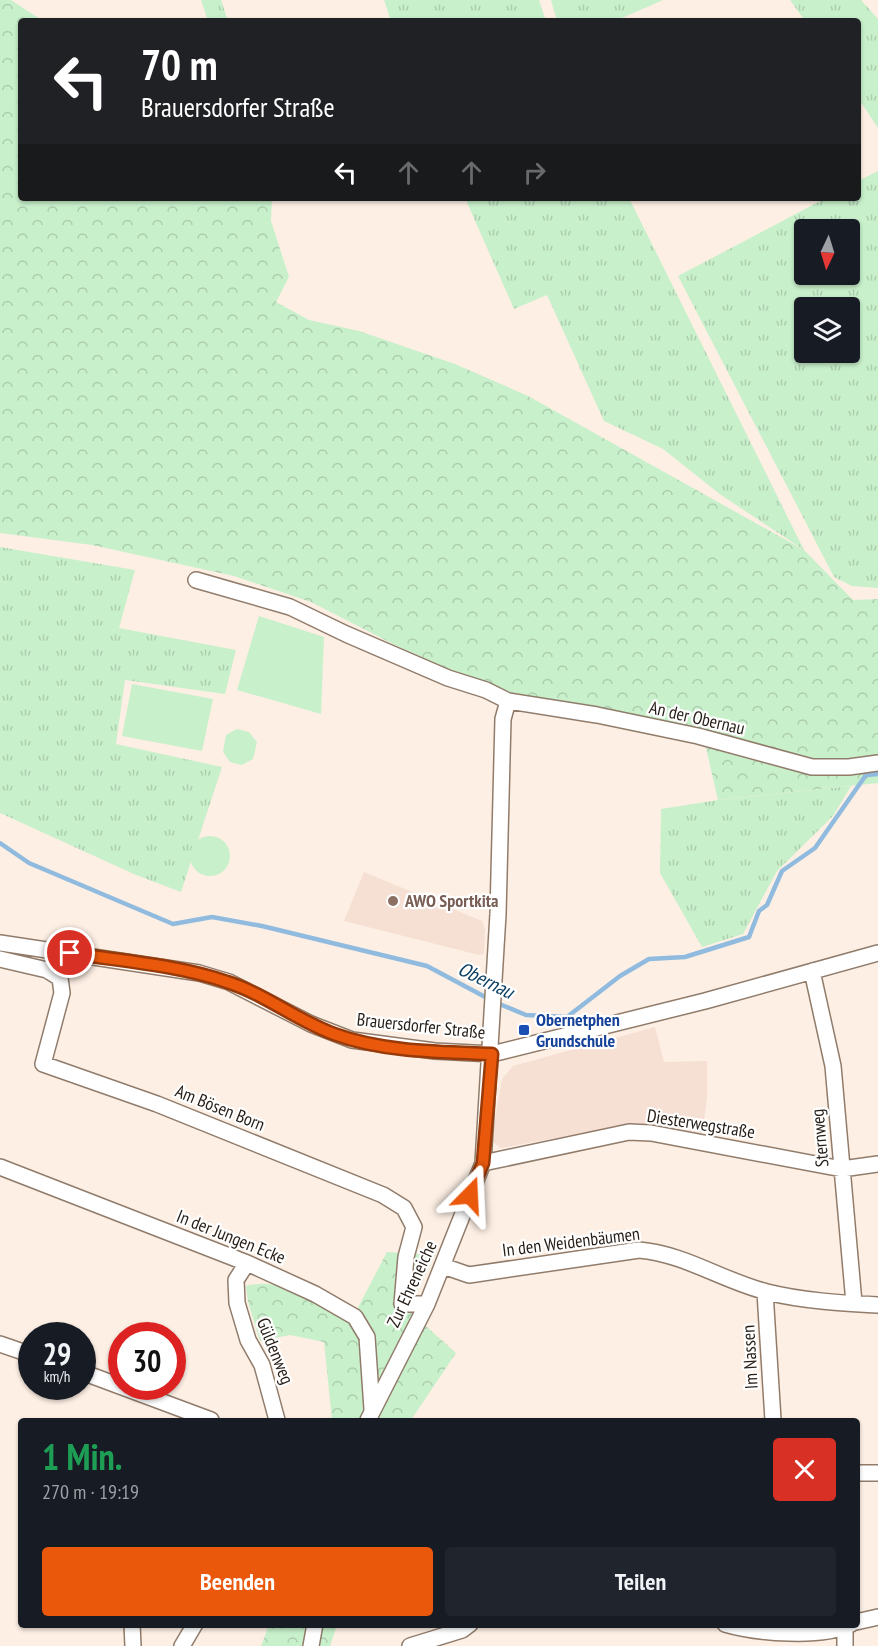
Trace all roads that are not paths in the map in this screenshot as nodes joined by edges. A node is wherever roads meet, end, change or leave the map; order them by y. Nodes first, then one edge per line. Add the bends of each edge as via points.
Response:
1 (196, 580) dead end
2 (508, 701) junction
3 (878, 763) edge
4 (0, 943) edge
5 (878, 953) edge
6 (0, 959) edge
7 (812, 971) junction
8 (492, 1054) junction
9 (483, 1163) junction
10 (878, 1164) edge
11 (0, 1167) edge
12 (842, 1169) junction
13 (247, 1263) junction
14 (443, 1266) junction
15 (765, 1292) junction
16 (427, 1304) junction
17 (854, 1304) junction
18 (878, 1305) edge
19 (0, 1344) edge
20 (18, 1350) edge
21 (96, 1377) edge
22 (370, 1414) edge
23 (206, 1418) edge
24 (276, 1418) edge
25 (773, 1418) edge
26 (860, 1473) edge
27 (878, 1473) edge
28 (878, 1617) edge
29 (860, 1622) edge
30 (132, 1628) edge
31 (193, 1628) edge
32 (314, 1628) edge
33 (465, 1628) edge
34 (739, 1628) edge
35 (828, 1628) edge
36 (850, 1628) edge
37 (133, 1646) edge
38 (182, 1646) edge
39 (311, 1646) edge
40 (410, 1646) edge
41 (845, 1646) edge

1 - 2 street, An der Obernau via 290,607
2 - 3 street, An der Obernau via 698,736 812,767
2 - 8 street via 503,719
4 - 8 street, Brauersdorfer Straße via 199,973 256,994 311,1024 351,1040
5 - 7 street, Brauersdorfer Straße
6 - 16 street, Am Bösen Born via 46,970 60,978 62,993 44,1064 157,1104 383,1195 404,1208 414,1227 406,1257 402,1304
7 - 8 street, Brauersdorfer Straße
7 - 12 street, Sternweg via 833,1066
8 - 9 street, Zur Ehreneiche
9 - 12 street, Diesterwegstraße via 629,1132
9 - 14 street, Zur Ehreneiche
10 - 12 street, Diesterwegstraße
11 - 13 street, In der Jungen Ecke
12 - 17 street, Sternweg
13 - 22 street, In der Jungen Ecke via 324,1299 360,1323 368,1337
13 - 24 street, Güldenweg via 236,1281 237,1303 248,1340 262,1365
14 - 15 street, In den Weidenbäumen via 469,1275 639,1250 664,1252
14 - 16 street, Zur Ehreneiche
15 - 17 street, In den Weidenbäumen
15 - 25 street, Im Nassen
16 - 22 street, Zur Ehreneiche
17 - 18 street, In den Weidenbäumen
19 - 20 street
21 - 23 street
26 - 27 street
28 - 29 street
30 - 37 street
31 - 38 street
32 - 39 street
33 - 40 street
34 - 35 street via 790,1633
36 - 41 street

